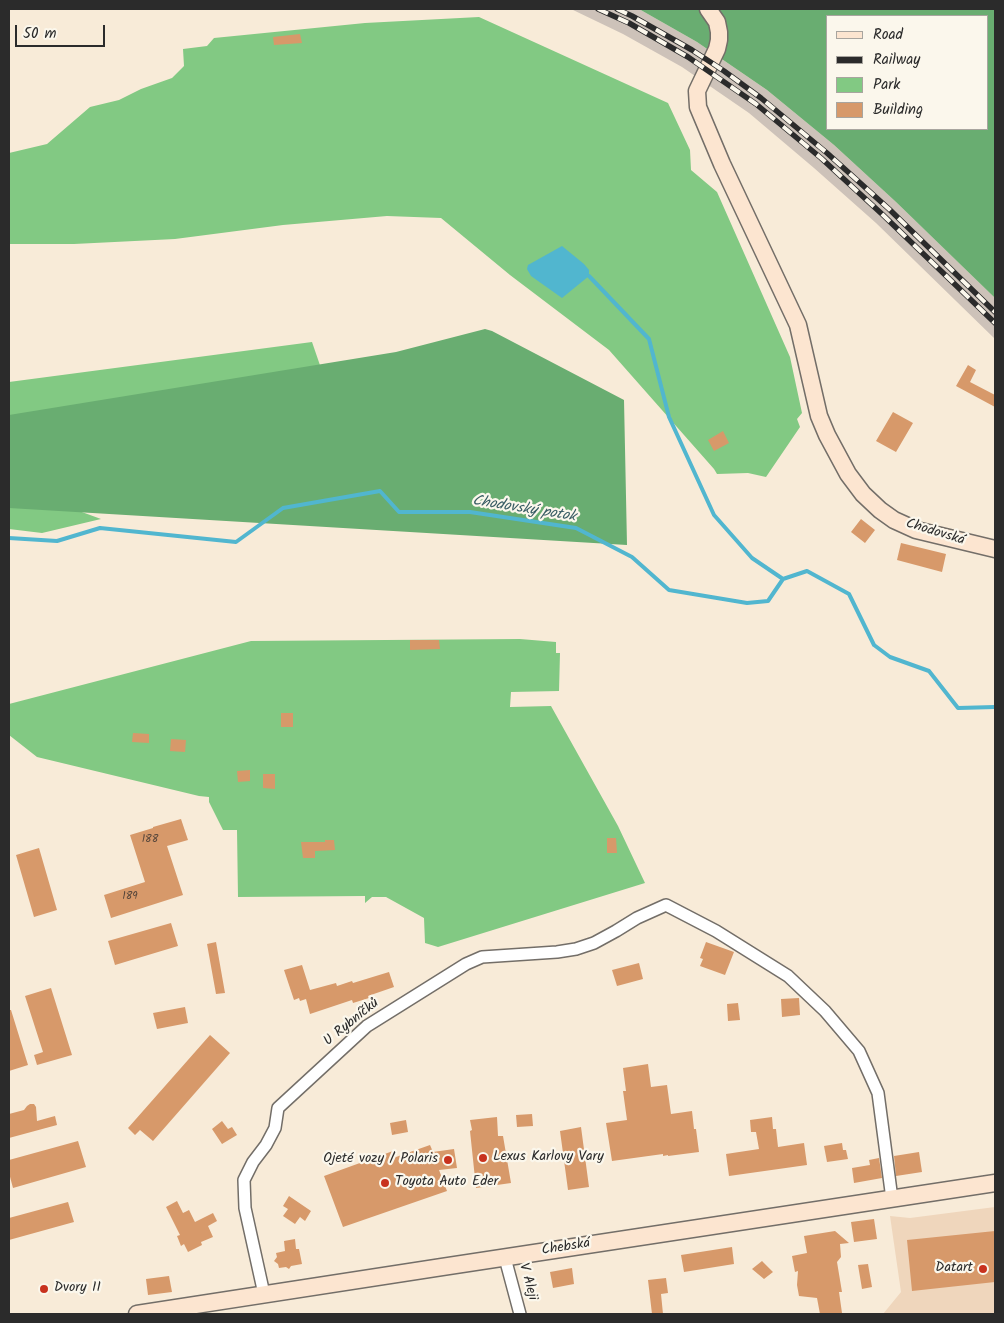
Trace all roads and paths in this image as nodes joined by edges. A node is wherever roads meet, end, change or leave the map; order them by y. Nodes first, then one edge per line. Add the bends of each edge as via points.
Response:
1 (708, 9) edge
2 (995, 550) edge
3 (995, 1184) edge
4 (892, 1199) junction
5 (505, 1258) junction
6 (264, 1294) junction
7 (137, 1314) edge
8 (520, 1314) edge

1 - 2 street, Chodovská via 717,22 719,40 697,91 698,107 798,325 819,416 827,435 863,494 894,520 916,530
3 - 4 street, Chebská
4 - 5 street, Chebská
4 - 6 street, U Rybníčků via 878,1093 859,1051 825,1011 788,976 666,904 576,950 482,957 466,964 367,1026 278,1108 275,1128 244,1180 245,1208
5 - 6 street, Chebská
5 - 8 street, V Aleji
6 - 7 street, Chebská

